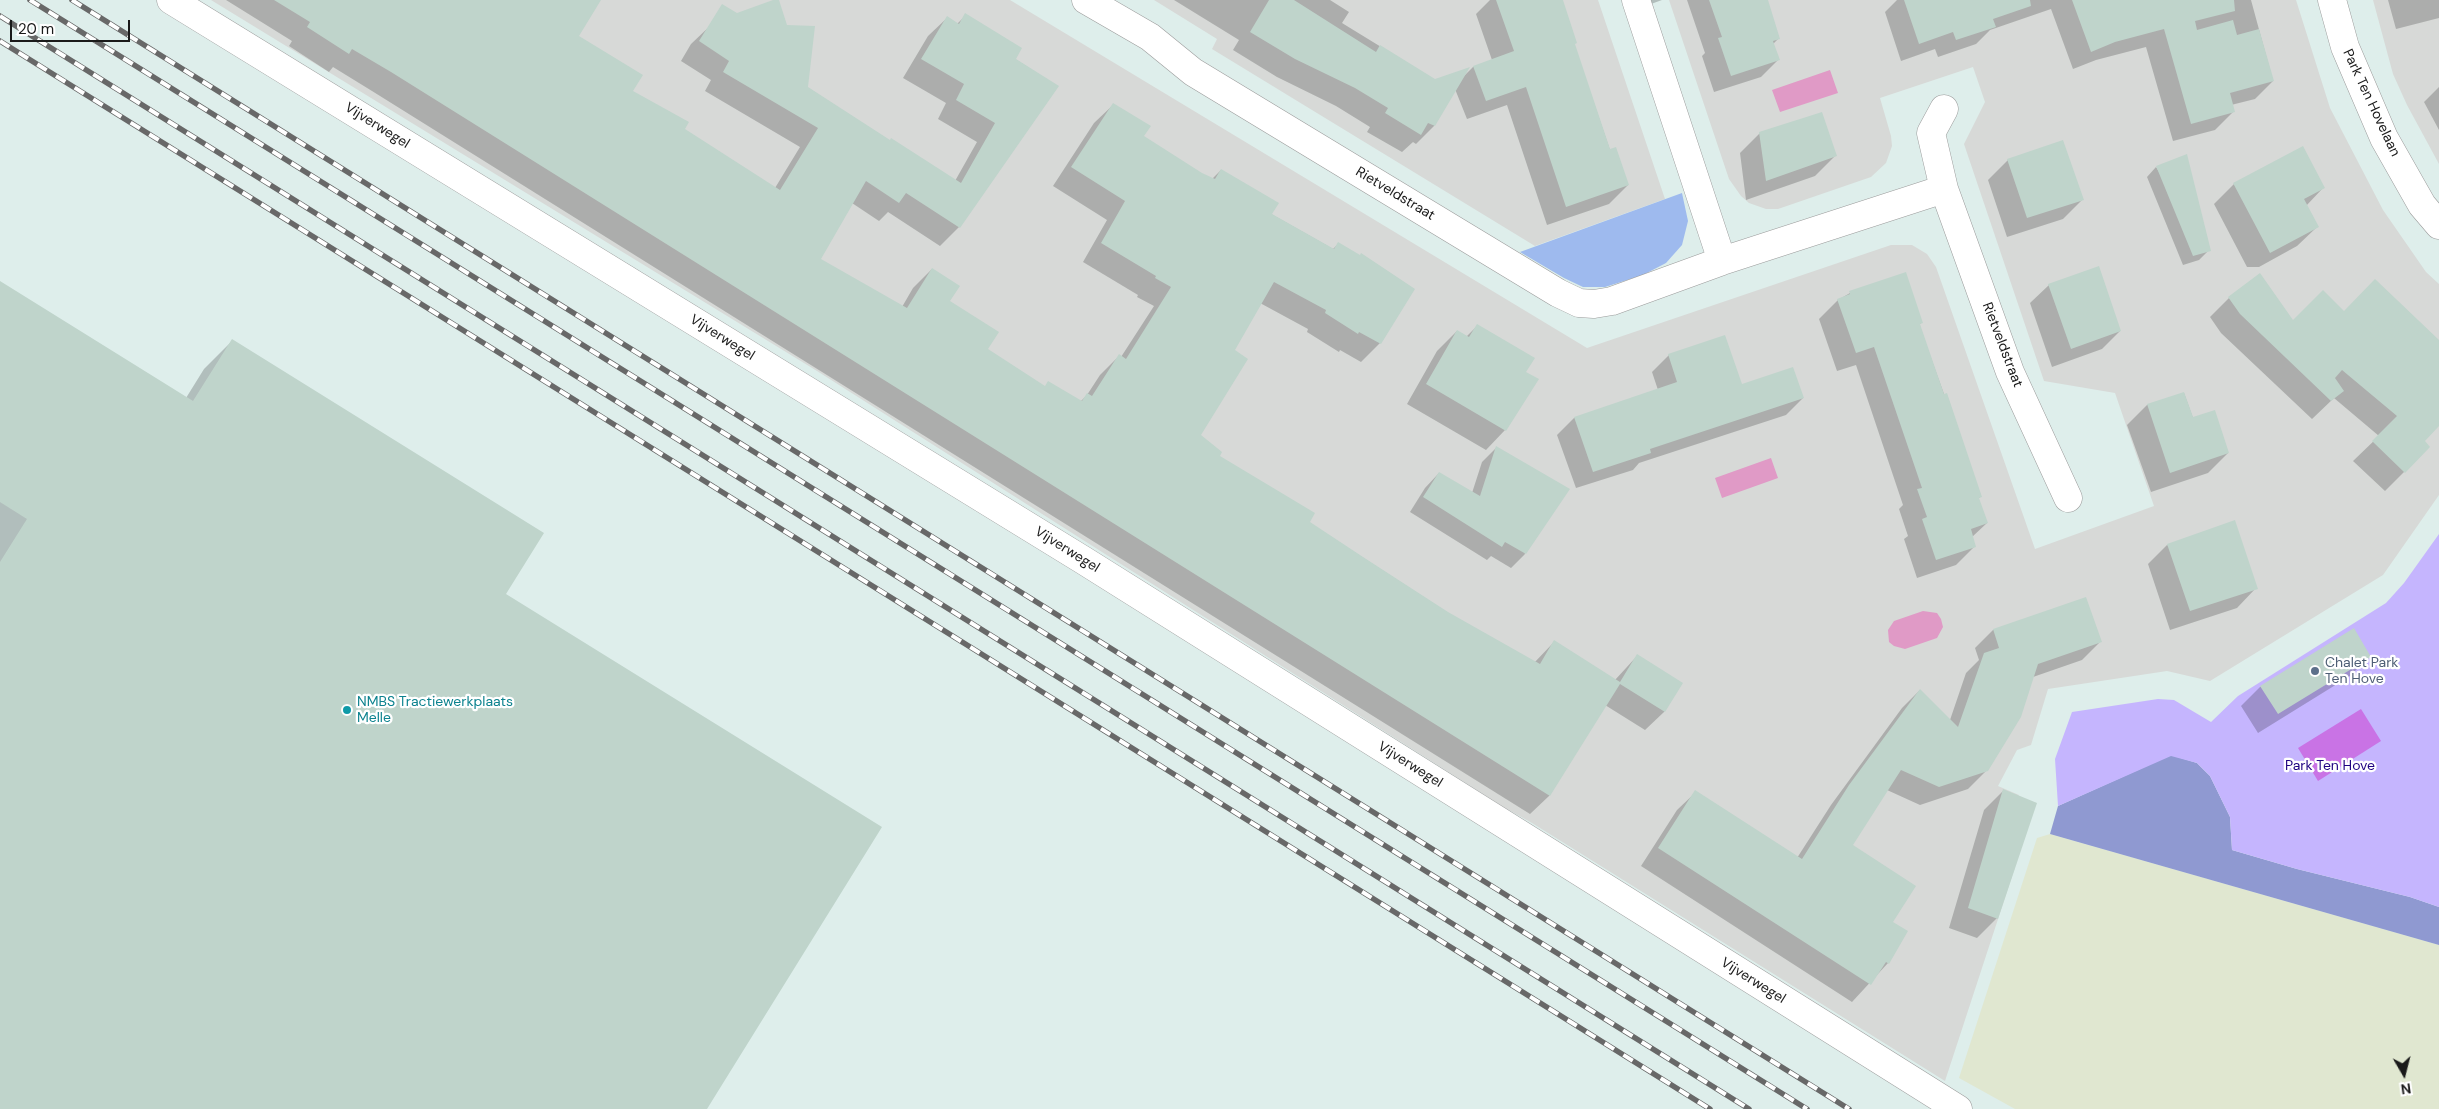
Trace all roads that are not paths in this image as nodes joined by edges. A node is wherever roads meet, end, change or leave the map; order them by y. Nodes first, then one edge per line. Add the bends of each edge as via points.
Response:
1 (171, 0) edge
2 (1086, 0) edge
3 (1636, 0) edge
4 (2332, 0) edge
5 (1944, 109) dead end
6 (1944, 189) junction
7 (2439, 226) edge
8 (1722, 261) junction
9 (2068, 498) dead end
10 (1958, 1109) edge

1 - 10 street, Vijverwegel via 1083,560
2 - 8 street, Rietveldstraat via 1150,37 1193,72 1579,303 1612,300
3 - 8 street
4 - 7 street, Park Ten Hovelaan via 2345,47 2384,138 2422,205
5 - 6 street, Rietveldstraat via 1931,133
6 - 8 street, Rietveldstraat
6 - 9 street, Rietveldstraat via 2010,372

